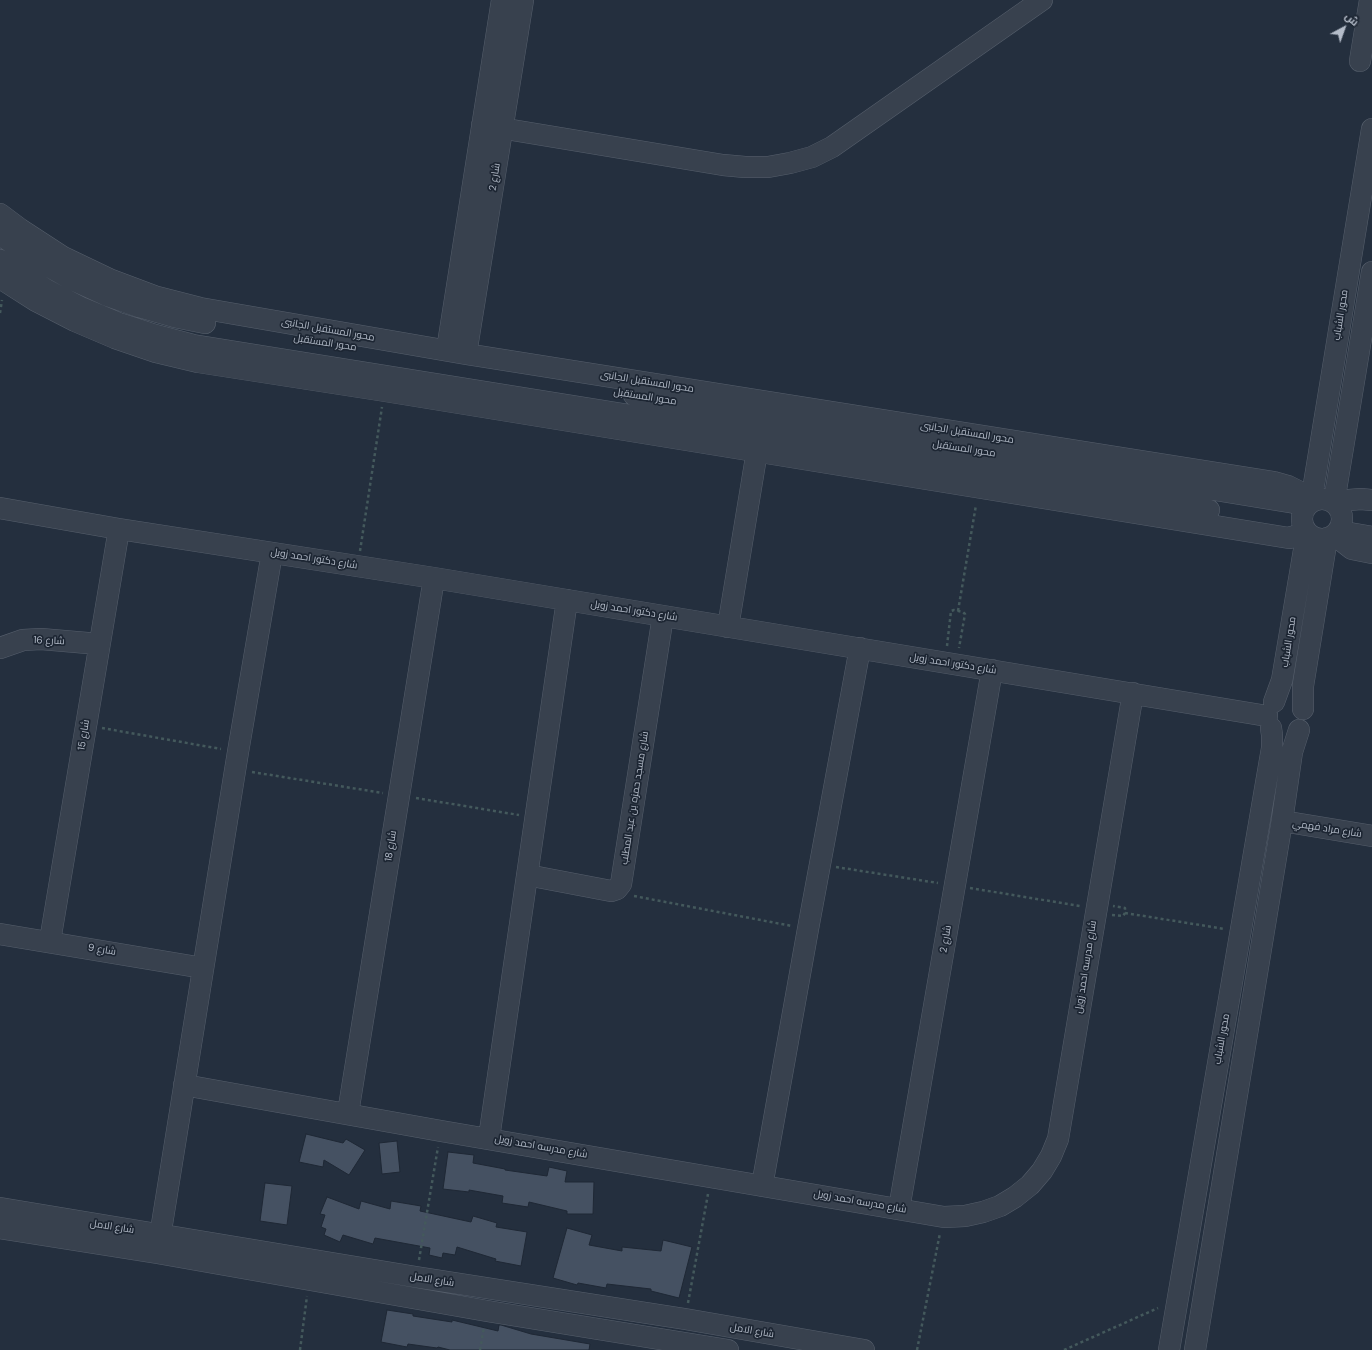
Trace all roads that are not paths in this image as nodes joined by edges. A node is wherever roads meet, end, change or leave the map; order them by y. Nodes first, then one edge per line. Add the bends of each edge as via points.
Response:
1 (502, 0) edge
2 (523, 0) edge
3 (1042, 0) edge
4 (1370, 0) edge
5 (1360, 61) dead end
6 (482, 125) junction
7 (503, 128) junction
8 (1372, 129) edge
9 (0, 214) edge
10 (0, 235) edge
11 (0, 260) edge
12 (1372, 272) edge
13 (0, 278) edge
14 (457, 352) junction
15 (760, 435) junction
16 (1372, 500) edge
17 (1309, 503) junction
18 (1337, 506) junction
19 (0, 508) edge
20 (1372, 515) edge
21 (119, 528) junction
22 (1305, 529) junction
23 (1333, 535) junction
24 (1372, 537) edge
25 (272, 553) junction
26 (1372, 553) edge
27 (434, 578) junction
28 (567, 600) junction
29 (663, 616) junction
30 (728, 627) junction
31 (99, 644) junction
32 (0, 648) edge
33 (860, 648) junction
34 (992, 670) junction
35 (1133, 694) junction
36 (1303, 709) junction
37 (1271, 715) junction
38 (1299, 730) junction
39 (1282, 821) junction
40 (1372, 836) edge
41 (527, 875) junction
42 (0, 934) edge
43 (50, 941) junction
44 (203, 968) junction
45 (184, 1085) junction
46 (348, 1113) junction
47 (489, 1138) junction
48 (762, 1186) junction
49 (0, 1208) edge
50 (899, 1209) junction
51 (0, 1228) edge
52 (159, 1244) junction
53 (728, 1350) edge
54 (864, 1350) edge
55 (1169, 1350) edge
56 (1195, 1350) edge

1 - 6 street
2 - 7 street, شارع 2
3 - 7 street via 832,147 812,157 790,163 768,167 723,165
4 - 5 street
6 - 7 street
6 - 14 street
7 - 14 street, شارع 2
8 - 17 street, محور الشباب
9 - 14 street, محور المستقبل الجانبى via 63,257 109,279 157,297 200,308
10 - 15 street, محور المستقبل via 73,280 120,300 175,317
11 - 15 street, محور المستقبل via 47,290 82,308 118,323 193,345
12 - 18 street
13 - 15 street via 36,301 115,338 156,352 198,362 385,391
14 - 17 street, محور المستقبل الجانبى via 1274,482 1300,492
15 - 17 street, محور المستقبل
15 - 22 street, محور المستقبل
15 - 22 street via 979,487 1289,538
15 - 30 street
16 - 18 street via 1349,500
17 - 18 street via 1322,498
17 - 22 street via 1302,515
18 - 20 street
18 - 23 street via 1342,514 1342,523
19 - 21 street, شارع دكتور احمد زويل
21 - 25 street, شارع دكتور احمد زويل
21 - 31 street, شارع 15
22 - 23 street via 1314,537
22 - 37 street, محور الشباب via 1282,680
23 - 24 street
23 - 26 street via 1352,549
23 - 36 street, محور الشباب via 1303,686
25 - 27 street, شارع دكتور احمد زويل
25 - 44 street
27 - 28 street, شارع دكتور احمد زويل
27 - 46 street, شارع 18
28 - 29 street, شارع دكتور احمد زويل
28 - 41 street
29 - 30 street, شارع دكتور احمد زويل
29 - 41 street, شارع مسجد حمزه بن عبد المطلب via 621,884 617,889 610,891
30 - 33 street, شارع دكتور احمد زويل
31 - 32 street, شارع 16 via 41,639 23,640
31 - 43 street, شارع 15
33 - 34 street, شارع دكتور احمد زويل
33 - 48 street
34 - 35 street, شارع دكتور احمد زويل
34 - 50 street, شارع 2
35 - 37 street, شارع دكتور احمد زويل
35 - 50 street, شارع مدرسه احمد زويل via 1058,1139 1052,1156 1030,1185 1000,1206 965,1216 944,1217
36 - 37 street via 1297,702 1288,698 1278,700
36 - 38 street via 1305,718
37 - 38 street via 1278,734 1292,735
37 - 55 street, محور الشباب via 1272,748
38 - 39 street via 1292,752
39 - 40 street, شارع مراد فهمي
39 - 56 street
41 - 47 street
42 - 43 street, شارع 9
43 - 44 street, شارع 9
44 - 45 street
45 - 46 street, شارع مدرسه احمد زويل
45 - 52 street
46 - 47 street, شارع مدرسه احمد زويل
47 - 48 street, شارع مدرسه احمد زويل
48 - 50 street, شارع مدرسه احمد زويل
49 - 52 street, شارع الامل
51 - 52 street, شارع الامل
52 - 53 street, شارع الامل via 310,1280
52 - 54 street, شارع الامل via 416,1277

